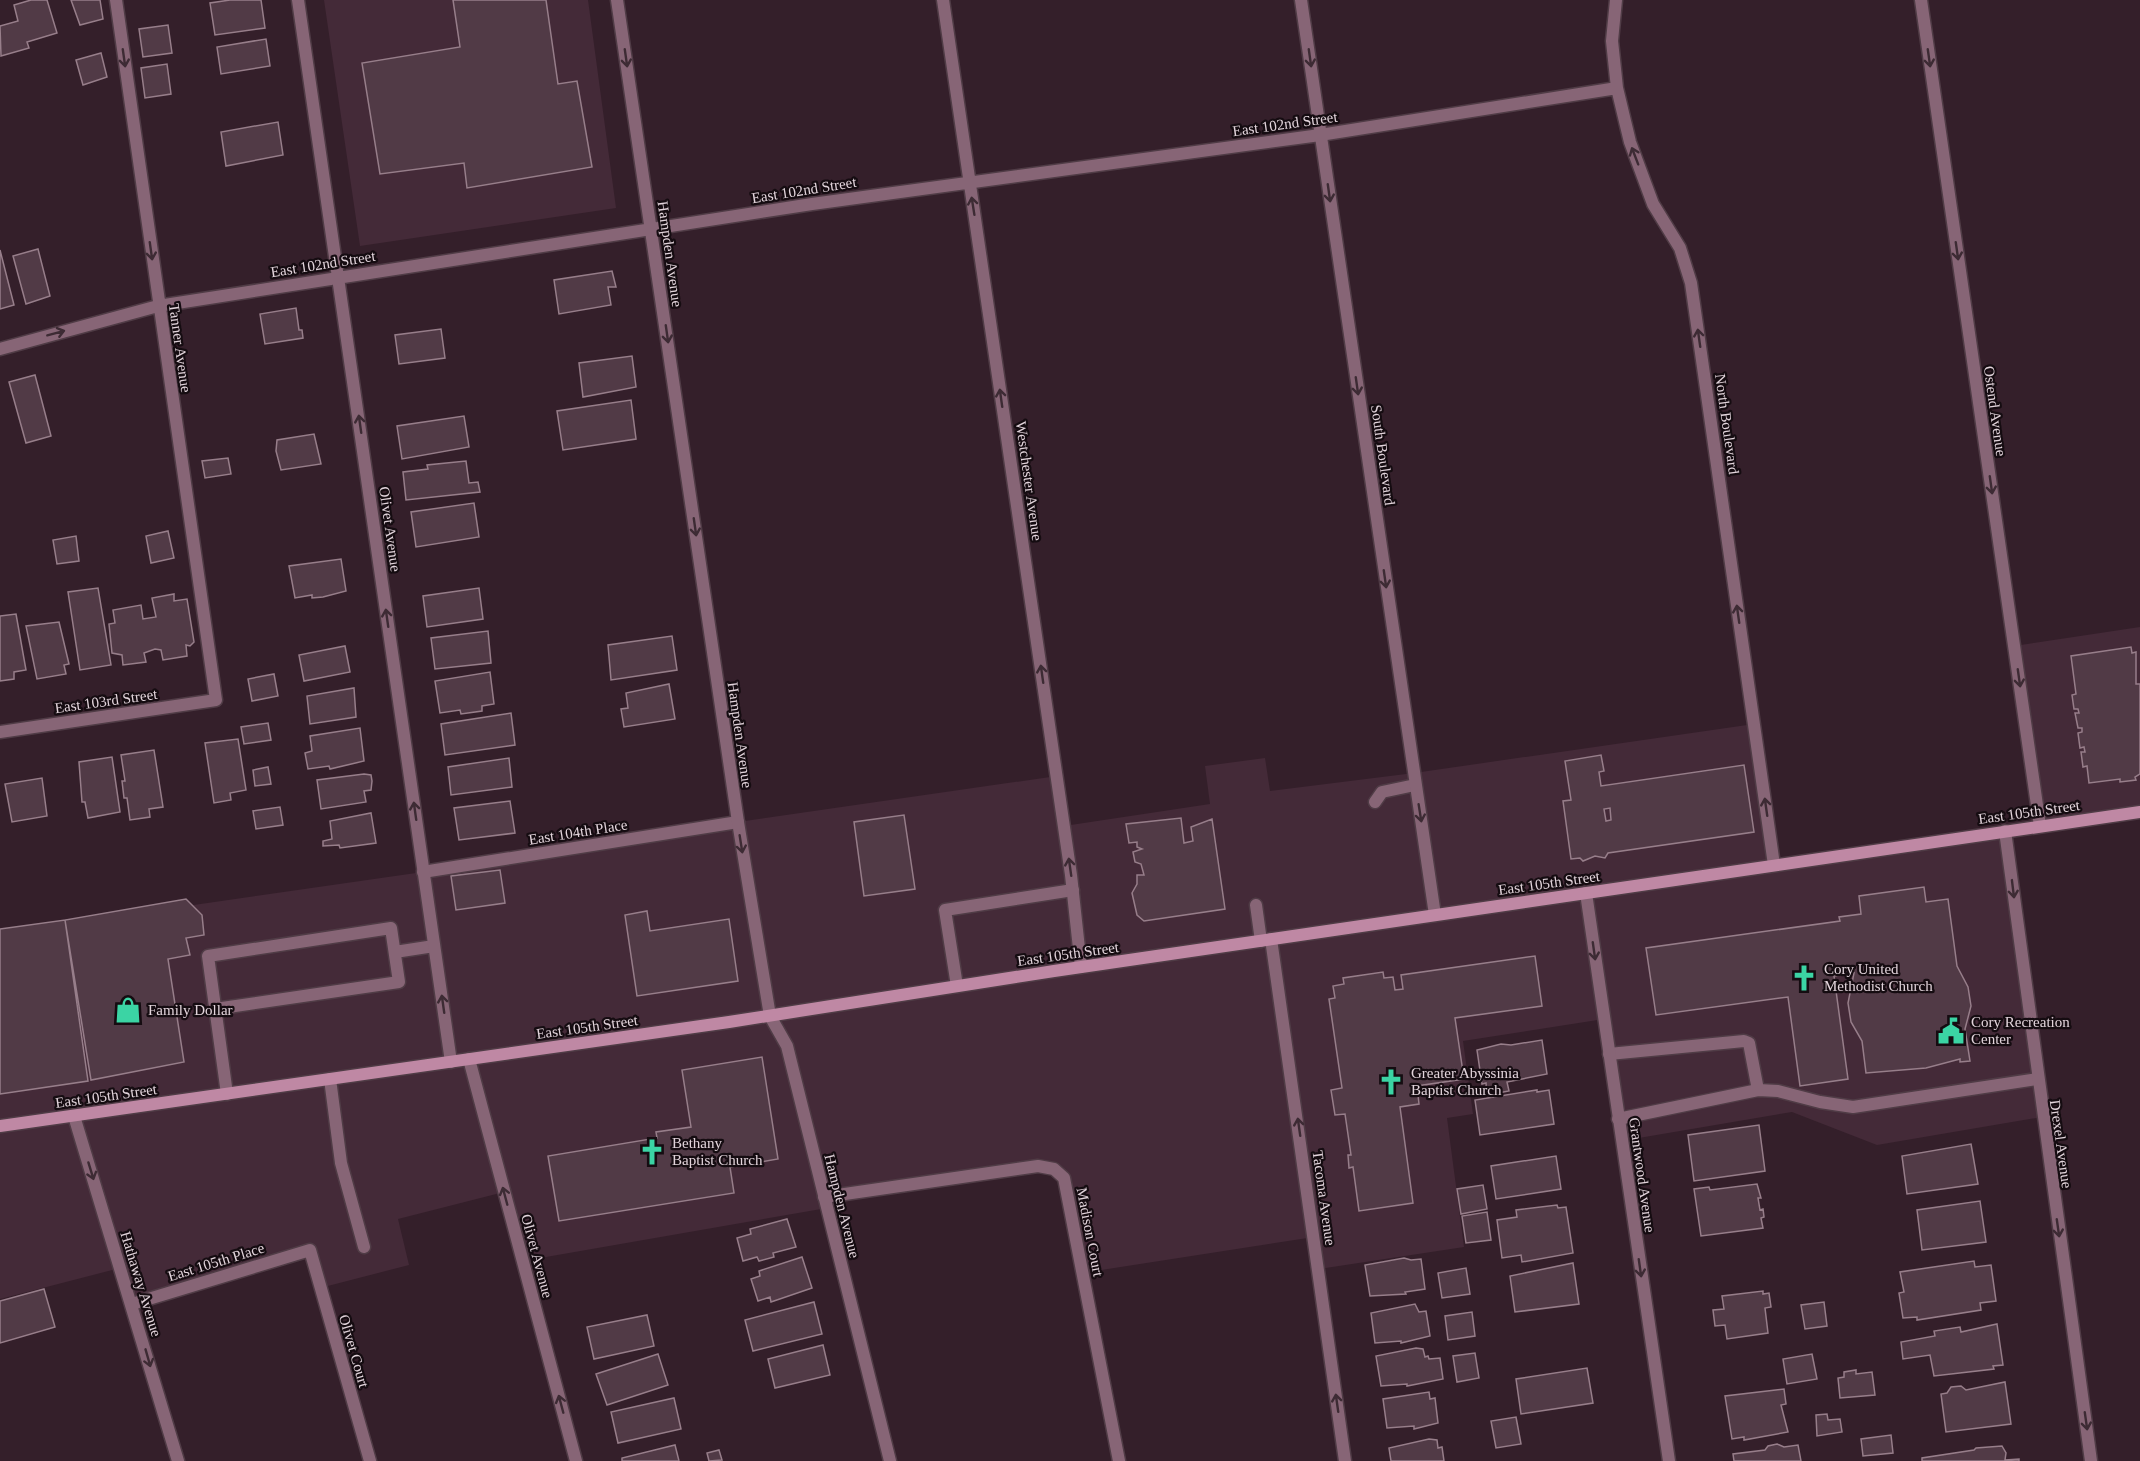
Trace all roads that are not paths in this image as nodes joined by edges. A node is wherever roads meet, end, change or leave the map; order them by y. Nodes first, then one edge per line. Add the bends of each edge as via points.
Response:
1 (116, 0) edge
2 (298, 0) edge
3 (617, 0) edge
4 (943, 0) edge
5 (1301, 0) edge
6 (1616, 0) edge
7 (1921, 0) edge
8 (1617, 88) junction
9 (1320, 135) junction
10 (969, 181) junction
11 (651, 229) junction
12 (339, 277) junction
13 (158, 306) junction
14 (0, 349) edge
15 (216, 700) joint
16 (0, 732) edge
17 (1415, 785) junction
18 (1375, 802) dead end
19 (2140, 812) edge
20 (738, 822) junction
21 (2040, 826) junction
22 (2005, 831) junction
23 (1774, 865) junction
24 (423, 872) junction
25 (1073, 890) junction
26 (1586, 893) junction
27 (1256, 905) dead end
28 (1435, 915) junction
29 (1266, 940) junction
30 (434, 946) junction
31 (394, 952) junction
32 (1081, 967) junction
33 (957, 986) junction
34 (215, 1009) junction
35 (770, 1016) junction
36 (1609, 1054) junction
37 (469, 1059) junction
38 (451, 1062) junction
39 (330, 1079) junction
40 (2037, 1079) junction
41 (1758, 1090) junction
42 (227, 1094) junction
43 (74, 1116) junction
44 (1618, 1119) junction
45 (0, 1126) edge
46 (824, 1197) junction
47 (364, 1247) dead end
48 (310, 1250) joint
49 (132, 1304) junction
50 (178, 1461) edge
51 (370, 1461) edge
52 (576, 1461) edge
53 (890, 1461) edge
54 (1119, 1461) edge
55 (1345, 1461) edge
56 (1669, 1461) edge
57 (2091, 1461) edge

1 -> 13 street, Tanner Avenue
2 - 12 street, Olivet Avenue
3 -> 11 street, Hampden Avenue
4 - 10 street, Westchester Avenue
5 -> 9 street, South Boulevard
6 - 8 street, North Boulevard via 1612,41
7 -> 21 street, Ostend Avenue
8 - 9 street, East 102nd Street
23 -> 8 street, North Boulevard via 1691,283 1680,248 1653,204 1641,173
9 - 10 street, East 102nd Street
9 -> 17 street, South Boulevard
10 - 11 street, East 102nd Street
25 -> 10 street, Westchester Avenue
11 - 12 street, East 102nd Street
11 -> 20 street, Hampden Avenue
12 - 13 street, East 102nd Street
24 -> 12 street, Olivet Avenue
14 -> 13 street, East 102nd Street
13 - 15 street, Tanner Avenue
15 - 16 street, East 103rd Street
17 - 18 street via 1382,792
17 -> 28 street, South Boulevard
19 - 21 main road, East 105th Street
20 - 24 street, East 104th Place
20 -> 35 street, Hampden Avenue
21 - 22 main road, East 105th Street
22 - 23 main road, East 105th Street
22 -> 40 street, Drexel Avenue
23 - 26 main road, East 105th Street
24 - 30 street, Olivet Avenue
25 - 32 street, Westchester Avenue
25 - 33 street via 945,910
26 - 28 main road, East 105th Street
26 -> 36 street, Grantwood Avenue
27 - 29 street, Tacoma Avenue
28 - 29 main road, East 105th Street
29 - 32 main road, East 105th Street
55 -> 29 street, Tacoma Avenue
30 - 31 street
38 -> 30 street, Olivet Avenue
31 - 34 street via 399,982
31 - 34 street via 391,928 208,956
32 - 33 main road, East 105th Street
33 - 35 main road, East 105th Street
34 - 42 street
35 - 37 main road, East 105th Street
35 - 46 street, Hampden Avenue via 786,1043
36 - 41 street via 1744,1041 1749,1043
36 - 44 street, Grantwood Avenue
37 - 38 main road, East 105th Street
52 -> 37 street, Olivet Avenue
38 - 39 main road, East 105th Street
39 - 42 main road, East 105th Street
39 - 47 street via 340,1163
40 - 41 street via 1853,1107
40 -> 57 street, Drexel Avenue
41 - 44 street
42 - 43 main road, East 105th Street
43 - 45 main road, East 105th Street
43 -> 49 street, Hathaway Avenue
44 -> 56 street, Grantwood Avenue
46 - 53 street, Hampden Avenue
46 - 54 street, Madison Court via 1038,1166 1054,1169 1064,1178
48 - 49 street, East 105th Place
48 - 51 street, Olivet Court
49 -> 50 street, Hathaway Avenue

